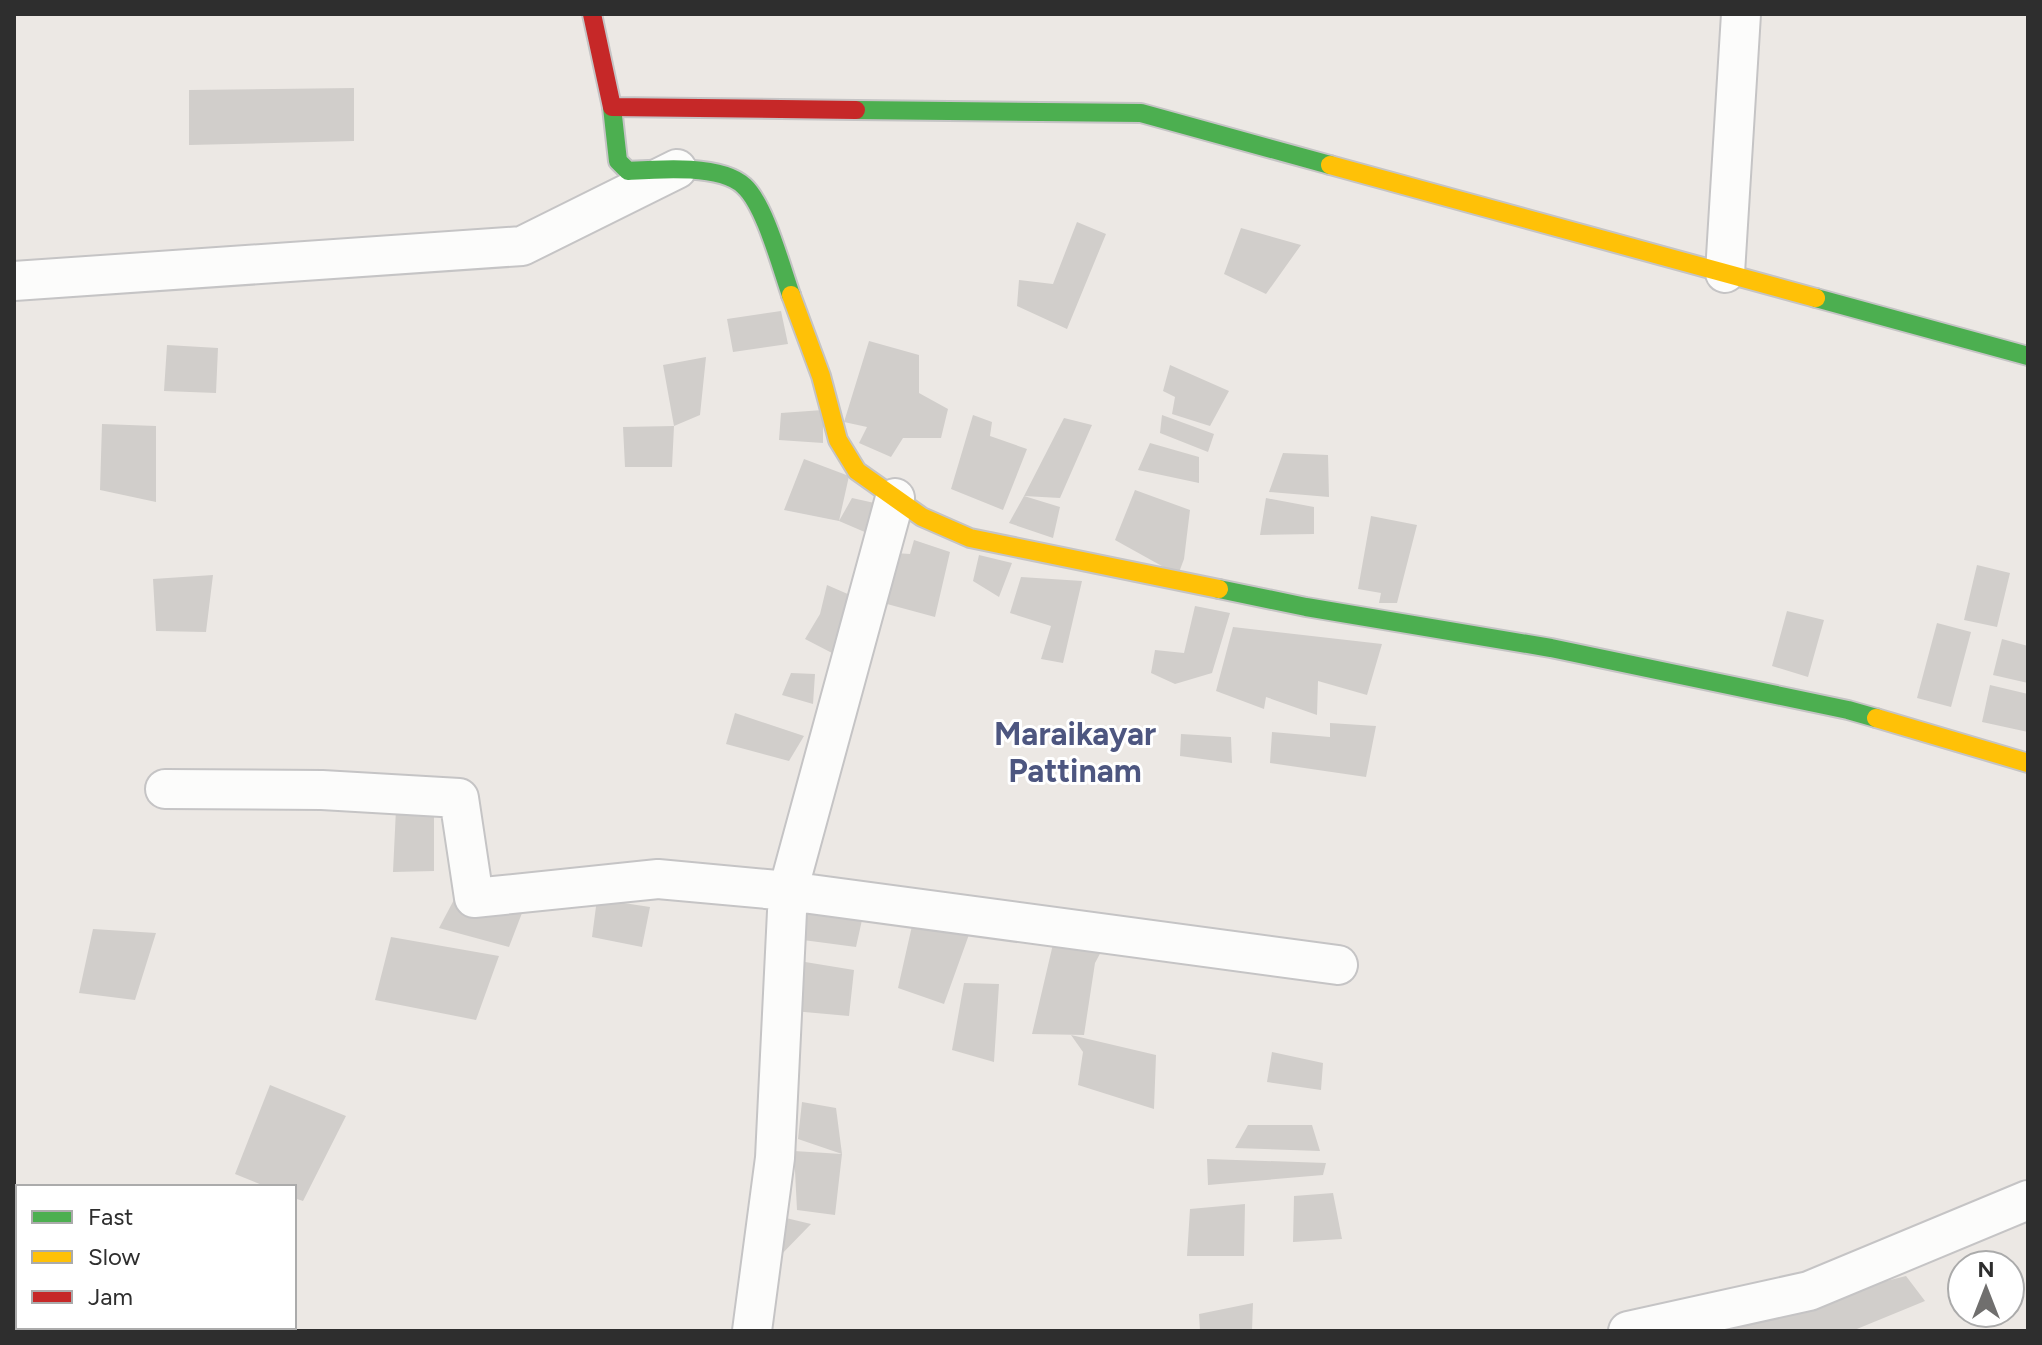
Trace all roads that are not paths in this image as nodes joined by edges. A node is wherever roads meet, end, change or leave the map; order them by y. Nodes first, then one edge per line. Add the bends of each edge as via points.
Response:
1 (592, 14) edge
2 (1741, 14) edge
3 (612, 107) junction
4 (679, 168) junction
5 (1725, 273) junction
6 (14, 281) edge
7 (2028, 356) edge
8 (895, 498) junction
9 (2028, 763) edge
10 (165, 789) dead end
11 (788, 891) junction
12 (1338, 965) dead end
13 (2028, 1200) edge
14 (752, 1331) edge
15 (1628, 1331) edge

1 - 3 street
2 - 5 street
3 - 4 street via 618,161 628,171
3 - 5 street via 1141,113
4 - 6 street via 522,246
4 - 8 street via 737,180 751,193 821,376 838,440 857,471
5 - 7 street
8 - 9 street via 922,517 970,538 1833,707
8 - 11 street
10 - 11 street via 459,798 474,898 658,879
11 - 12 street
11 - 14 street via 775,1158
13 - 15 street via 1809,1291

